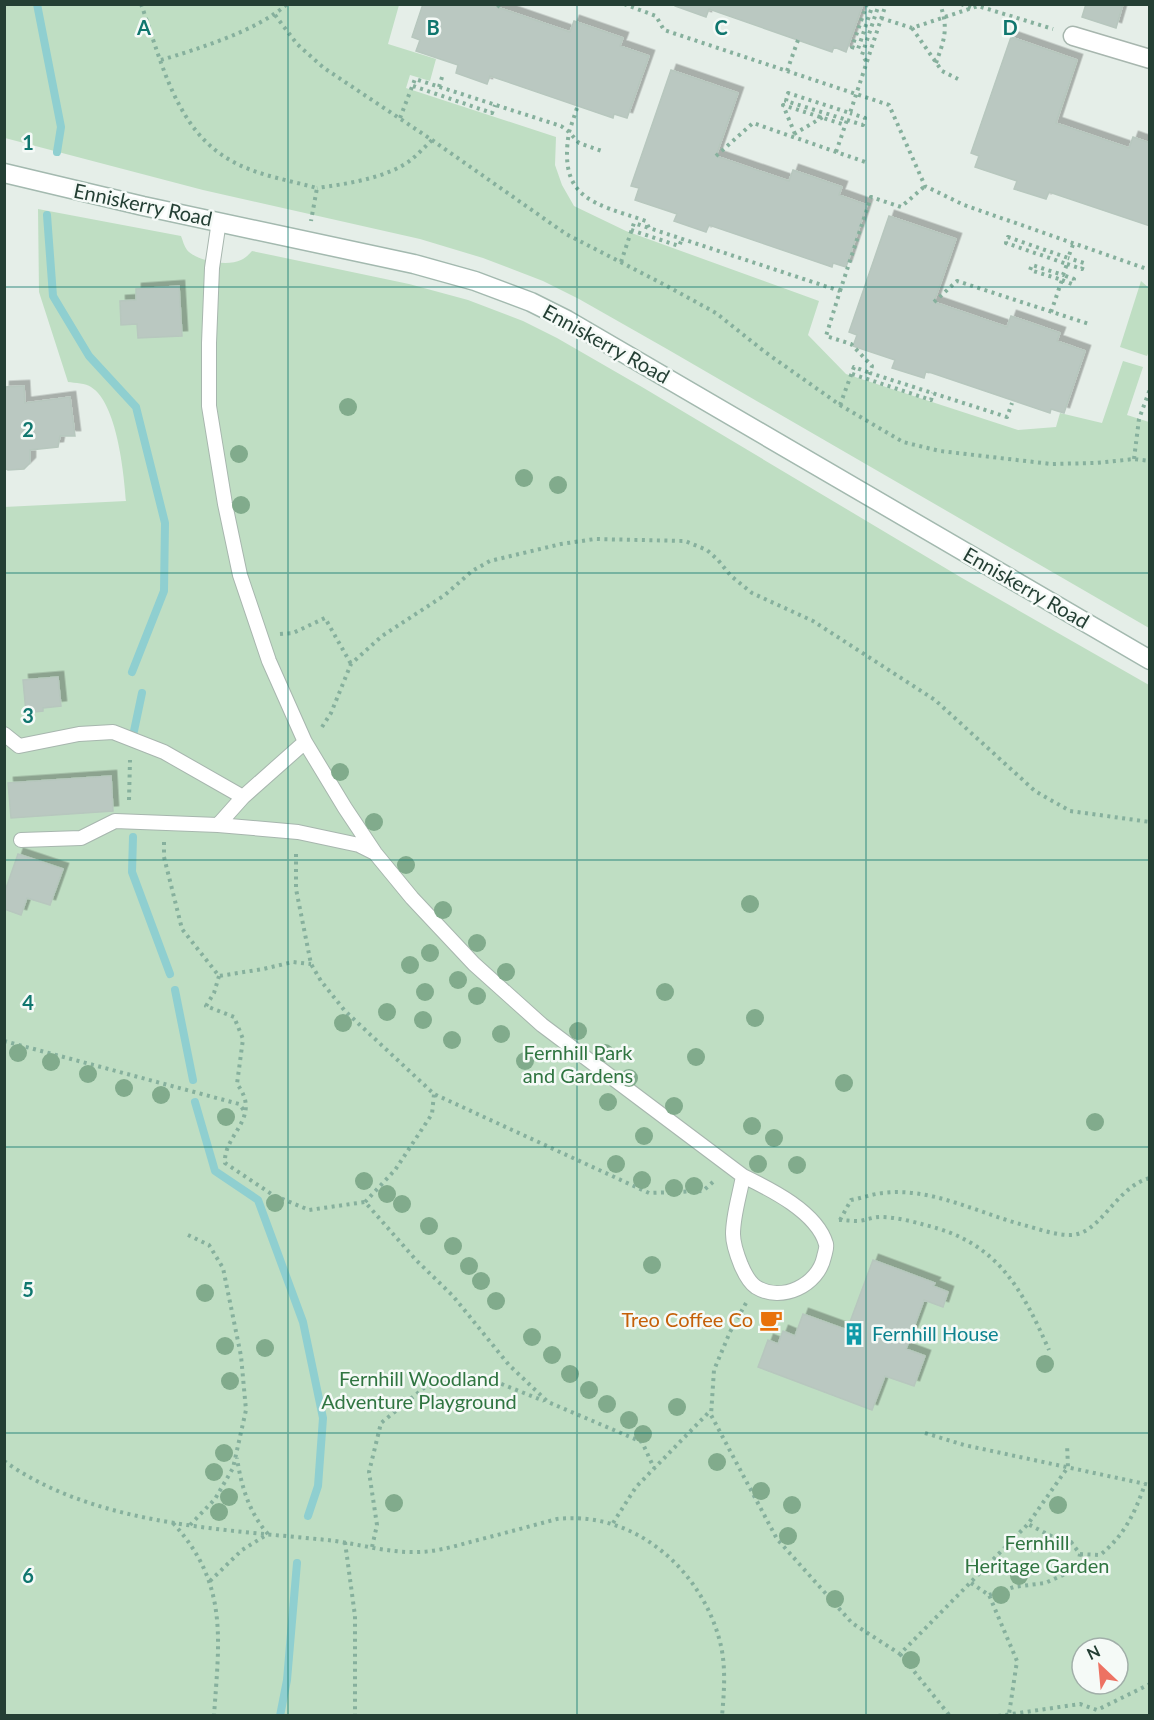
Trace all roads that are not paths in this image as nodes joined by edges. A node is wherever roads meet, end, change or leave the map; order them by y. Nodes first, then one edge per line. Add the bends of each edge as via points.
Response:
1 (1073, 36) road end
2 (1148, 66) edge
3 (4, 173) edge
4 (219, 222) junction
5 (1149, 660) edge
6 (4, 734) edge
7 (305, 742) junction
8 (243, 797) junction
9 (218, 825) junction
10 (21, 840) dead end
11 (375, 853) junction
12 (743, 1176) junction

1 - 2 main road
3 - 4 main road, Enniskerry Road
4 - 5 main road, Enniskerry Road via 414,264 531,302
4 - 7 lane via 212,268 209,406 225,504 240,575 269,661
6 - 8 lane via 20,746 112,732 164,752
7 - 8 lane
7 - 11 lane
8 - 9 lane
9 - 10 lane via 116,821 81,838
9 - 11 lane via 298,832 359,845
11 - 12 lane via 438,926 504,993
12 - 12 lane via 733,1234 744,1271 755,1286 771,1293 791,1291 810,1282 822,1267 827,1246 820,1231 798,1209

